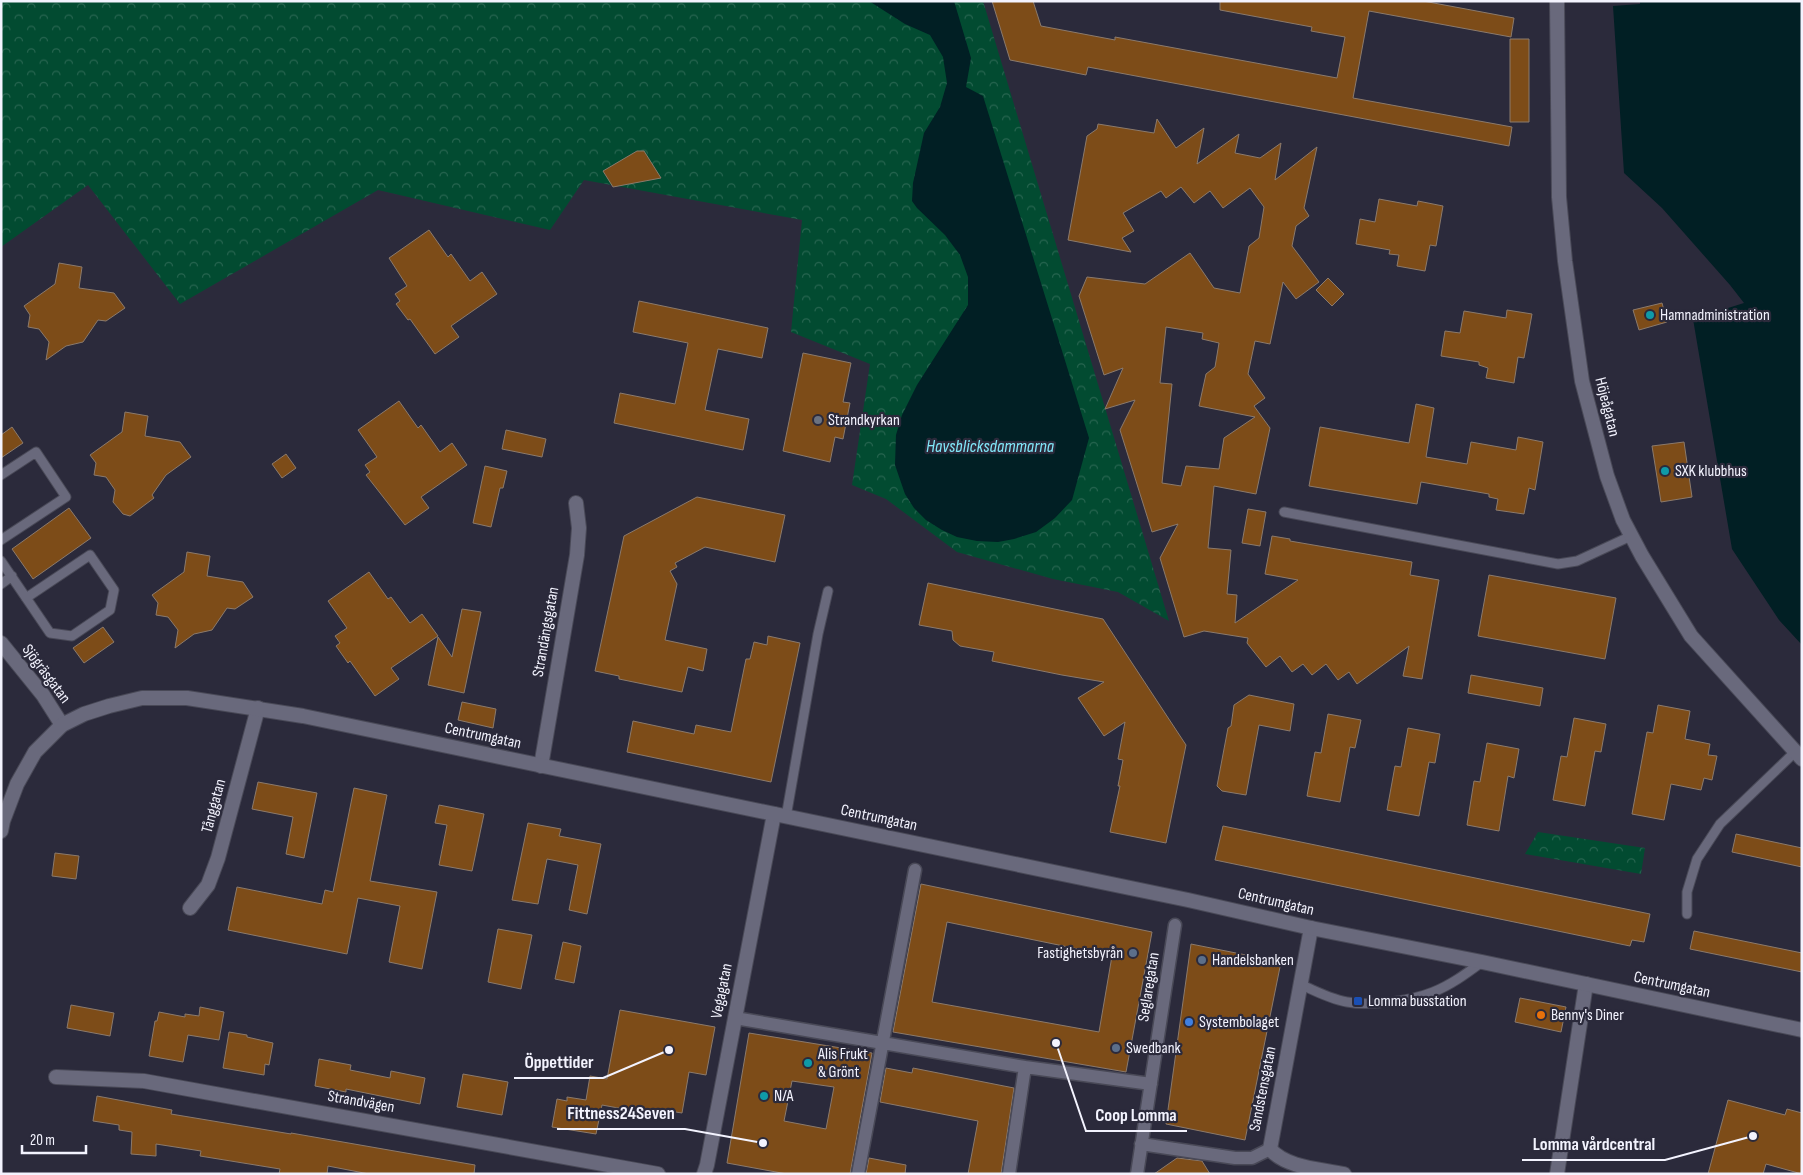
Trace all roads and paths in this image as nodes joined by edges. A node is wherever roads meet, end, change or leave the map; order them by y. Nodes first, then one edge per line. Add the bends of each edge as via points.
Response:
1 (1557, 1) edge
2 (1, 476) edge
3 (576, 503) dead end
4 (1284, 512) dead end
5 (1631, 536) junction
6 (1, 540) edge
7 (1, 561) edge
8 (12, 576) junction
9 (1, 584) edge
10 (828, 592) dead end
11 (26, 598) junction
12 (1, 643) edge
13 (258, 708) junction
14 (62, 725) junction
15 (1798, 755) edge
16 (541, 766) junction
17 (780, 815) junction
18 (2, 826) edge
19 (915, 870) dead end
20 (190, 908) dead end
21 (1687, 914) dead end
22 (1175, 924) dead end
23 (1311, 928) junction
24 (1482, 962) junction
25 (1300, 984) junction
26 (1586, 984) junction
27 (735, 1018) junction
28 (1802, 1030) edge
29 (882, 1043) junction
30 (1025, 1067) junction
31 (56, 1077) dead end
32 (1151, 1084) junction
33 (1141, 1144) junction
34 (1270, 1149) junction
35 (658, 1174) edge
36 (704, 1174) edge
37 (858, 1174) edge
38 (1009, 1174) edge
39 (1137, 1174) edge
40 (1344, 1174) edge
41 (1556, 1174) edge

1 - 5 street, Höjeågatan via 1559,197 1566,270 1582,381 1607,476
2 - 6 lane via 36,452 66,496
3 - 16 street, Strandängsgatan via 579,528 577,555
4 - 5 lane via 1558,564 1577,561
5 - 15 street, Höjeågatan via 1691,636
7 - 8 lane
8 - 9 lane
8 - 11 lane
10 - 17 lane, Vegagatan
11 - 11 lane via 90,555 114,590 110,610 72,636 50,633
12 - 14 street, Sjögräsgatan via 43,695
13 - 14 street, Centrumgatan via 187,698 142,698 109,706
13 - 16 street, Centrumgatan
13 - 20 street, Tånggatan via 218,858 208,885
14 - 18 street, Centrumgatan via 35,752 17,784
15 - 21 lane via 1720,824 1697,859 1687,892
16 - 17 street, Centrumgatan
17 - 23 street, Centrumgatan
17 - 27 street, Vegagatan
19 - 29 street
22 - 32 street, Seglaregatan
23 - 24 street, Centrumgatan
23 - 25 street, Sandstensgatan
24 - 25 lane via 1432,992 1393,1002 1346,1002
24 - 26 street, Centrumgatan
25 - 34 street, Sandstensgatan
26 - 28 street, Centrumgatan
26 - 41 street
27 - 29 street
27 - 36 street, Vegagatan
29 - 30 street
29 - 37 street
30 - 32 street
30 - 38 street
31 - 35 street, Strandvägen via 144,1081
32 - 33 street, Seglaregatan
33 - 34 street via 1235,1158 1252,1158
33 - 39 street, Seglaregatan
34 - 40 street, Sandstensgatan via 1294,1164

